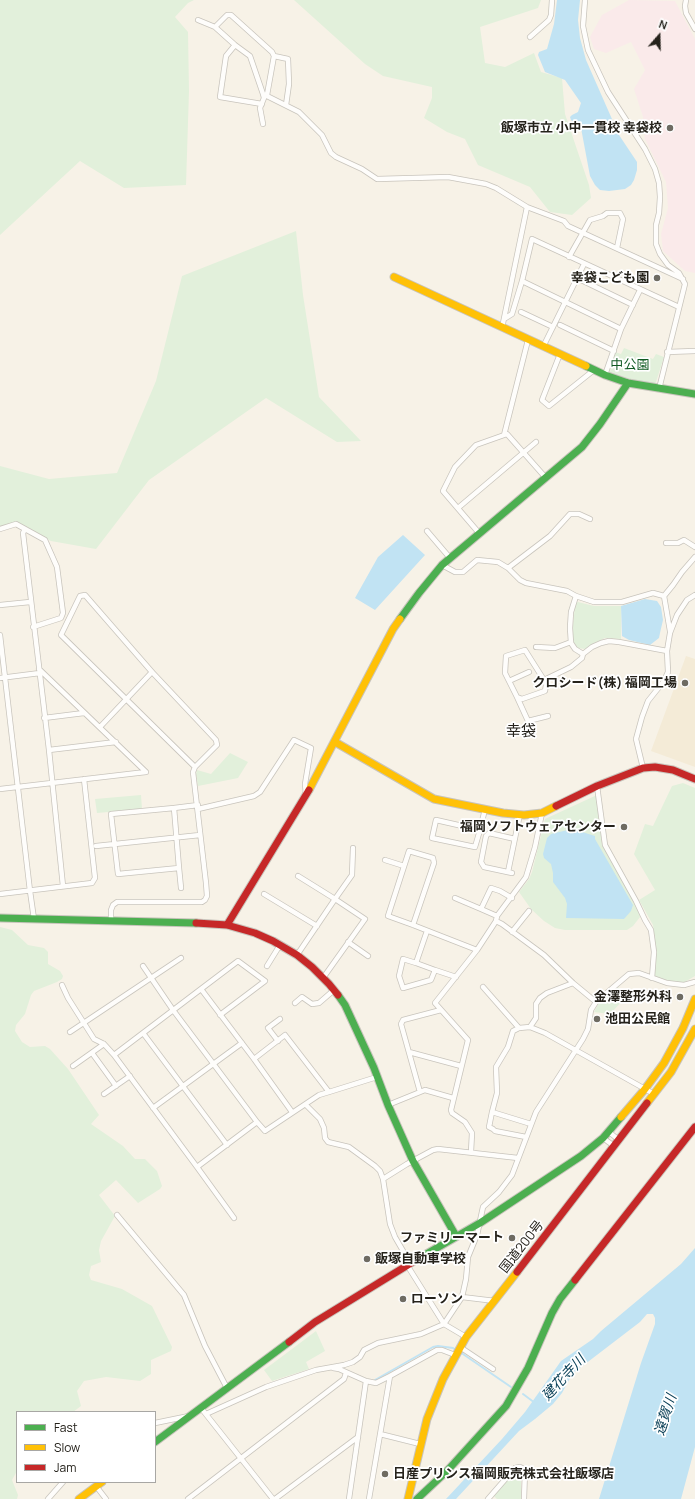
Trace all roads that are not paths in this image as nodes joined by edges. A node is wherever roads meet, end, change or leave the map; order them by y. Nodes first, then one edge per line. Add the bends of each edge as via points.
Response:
1 (552, 0) edge
2 (585, 0) edge
3 (686, 0) edge
4 (198, 20) dead end
5 (215, 27) junction
6 (695, 29) edge
7 (530, 37) dead end
8 (235, 45) junction
9 (274, 56) junction
10 (265, 94) junction
11 (262, 104) junction
12 (286, 105) junction
13 (263, 124) dead end
14 (527, 207) junction
15 (583, 232) junction
16 (617, 248) junction
17 (569, 257) junction
18 (584, 264) junction
19 (394, 277) dead end
20 (577, 278) junction
21 (683, 279) junction
22 (522, 282) junction
23 (640, 290) junction
24 (565, 302) junction
25 (633, 305) junction
26 (679, 307) junction
27 (521, 312) dead end
28 (504, 319) junction
29 (560, 325) dead end
30 (553, 327) junction
31 (502, 328) junction
32 (622, 328) junction
33 (528, 340) junction
34 (543, 347) junction
35 (614, 351) junction
36 (695, 351) edge
37 (668, 352) junction
38 (560, 354) junction
39 (594, 370) junction
40 (605, 375) junction
41 (628, 383) junction
42 (659, 389) junction
43 (695, 394) edge
44 (504, 435) junction
45 (536, 442) dead end
46 (524, 452) junction
47 (546, 478) junction
48 (458, 508) junction
49 (590, 519) dead end
50 (0, 529) edge
51 (25, 529) junction
52 (427, 531) dead end
53 (479, 533) junction
54 (666, 543) dead end
55 (695, 547) edge
56 (695, 557) edge
57 (450, 558) junction
58 (442, 565) junction
59 (508, 568) junction
60 (695, 595) edge
61 (576, 596) junction
62 (664, 596) junction
63 (30, 602) junction
64 (0, 605) edge
65 (33, 627) junction
66 (670, 633) junction
67 (0, 635) edge
68 (571, 642) junction
69 (536, 647) dead end
70 (667, 651) junction
71 (583, 654) junction
72 (39, 671) junction
73 (152, 672) junction
74 (529, 672) dead end
75 (3, 678) edge
76 (544, 680) junction
77 (509, 681) junction
78 (516, 697) junction
79 (126, 699) junction
80 (84, 713) junction
81 (548, 716) dead end
82 (44, 718) junction
83 (100, 727) junction
84 (116, 742) junction
85 (335, 742) junction
86 (49, 750) junction
87 (195, 766) junction
88 (642, 768) junction
89 (84, 779) junction
90 (695, 779) edge
91 (51, 783) junction
92 (597, 786) junction
93 (18, 787) junction
94 (0, 789) edge
95 (306, 795) junction
96 (198, 807) junction
97 (174, 808) junction
98 (485, 809) junction
99 (542, 813) junction
100 (520, 814) junction
101 (480, 830) junction
102 (200, 835) junction
103 (176, 837) junction
104 (515, 839) junction
105 (114, 844) junction
106 (96, 846) dead end
107 (353, 848) dead end
108 (385, 860) dead end
109 (404, 866) junction
110 (179, 868) junction
111 (298, 876) dead end
112 (63, 886) junction
113 (181, 888) dead end
114 (30, 891) junction
115 (0, 894) edge
116 (264, 894) dead end
117 (456, 898) dead end
118 (512, 898) junction
119 (335, 899) junction
120 (481, 909) junction
121 (529, 911) dead end
122 (497, 916) junction
123 (0, 918) edge
124 (34, 919) junction
125 (111, 921) junction
126 (496, 921) junction
127 (227, 925) junction
128 (413, 925) junction
129 (316, 926) junction
130 (427, 931) junction
131 (512, 932) junction
132 (348, 942) junction
133 (280, 945) junction
134 (477, 950) junction
135 (297, 955) junction
136 (368, 956) dead end
137 (181, 958) dead end
138 (416, 963) junction
139 (143, 966) dead end
140 (267, 966) dead end
141 (435, 970) junction
142 (456, 977) junction
143 (151, 978) junction
144 (323, 978) junction
145 (652, 978) junction
146 (695, 982) edge
147 (573, 983) junction
148 (62, 986) dead end
149 (483, 988) dead end
150 (201, 990) junction
151 (334, 990) junction
152 (695, 999) edge
153 (596, 1002) junction
154 (295, 1003) dead end
155 (174, 1010) junction
156 (441, 1010) junction
157 (220, 1015) junction
158 (280, 1019) dead end
159 (83, 1023) junction
160 (530, 1027) junction
161 (520, 1028) junction
162 (695, 1029) edge
163 (70, 1032) dead end
164 (143, 1033) junction
165 (278, 1041) junction
166 (242, 1043) junction
167 (104, 1044) junction
168 (577, 1050) junction
169 (408, 1052) junction
170 (92, 1053) junction
171 (114, 1055) junction
172 (254, 1059) junction
173 (213, 1063) junction
174 (73, 1066) dead end
175 (461, 1066) junction
176 (130, 1076) junction
177 (377, 1077) junction
178 (116, 1086) junction
179 (183, 1086) junction
180 (645, 1089) junction
181 (330, 1092) junction
182 (420, 1092) junction
183 (104, 1094) dead end
184 (654, 1094) junction
185 (453, 1098) junction
186 (306, 1104) junction
187 (388, 1105) junction
188 (153, 1108) junction
189 (292, 1112) junction
190 (492, 1112) junction
191 (257, 1122) junction
192 (531, 1124) junction
193 (695, 1127) edge
194 (609, 1132) junction
195 (526, 1137) junction
196 (603, 1138) junction
197 (619, 1140) junction
198 (227, 1145) junction
199 (614, 1146) junction
200 (471, 1152) junction
201 (518, 1158) junction
202 (413, 1161) junction
203 (197, 1167) junction
204 (383, 1179) junction
205 (117, 1215) dead end
206 (234, 1218) dead end
207 (480, 1223) junction
208 (456, 1236) junction
209 (409, 1264) junction
210 (462, 1297) junction
211 (494, 1301) junction
212 (444, 1324) junction
213 (466, 1337) junction
214 (458, 1351) junction
215 (329, 1367) junction
216 (493, 1370) dead end
217 (346, 1373) junction
218 (390, 1376) junction
219 (366, 1381) junction
220 (227, 1388) junction
221 (204, 1411) junction
222 (190, 1416) junction
223 (156, 1423) edge
224 (380, 1434) junction
225 (358, 1437) junction
226 (156, 1441) edge
227 (420, 1444) junction
228 (241, 1458) junction
229 (62, 1483) edge
230 (98, 1484) edge
231 (48, 1499) edge
232 (79, 1499) edge
233 (106, 1499) edge
234 (188, 1499) edge
235 (274, 1499) edge
236 (349, 1499) edge
237 (369, 1499) edge
238 (408, 1499) edge
239 (417, 1499) edge
240 (488, 1499) edge
241 (524, 1499) edge

1 - 7 street via 549,20
2 - 21 street via 583,26 588,50 608,92 645,149 659,183 656,244 668,265
3 - 6 street via 686,13
4 - 5 street
5 - 8 street
5 - 9 street via 230,15
8 - 10 street via 250,56
8 - 11 street via 226,56 220,97
9 - 10 street
9 - 12 street via 288,59 289,84
10 - 11 street
10 - 12 street
11 - 13 street via 260,108
12 - 14 street via 299,112 322,135 331,153 377,179 448,178 486,184
14 - 15 street via 564,221 568,226
14 - 28 street
15 - 16 street
15 - 16 street via 590,220 607,213 620,213 623,219
15 - 17 street
16 - 21 street
17 - 18 street
17 - 22 street via 532,240
18 - 20 street
18 - 23 street
19 - 31 main road
20 - 24 street
20 - 25 street
21 - 26 street via 685,284
22 - 24 street
22 - 28 street via 512,314
23 - 25 street
23 - 26 street
24 - 30 street
24 - 32 street
25 - 32 street
26 - 37 street
27 - 30 street
28 - 31 street
29 - 35 street
30 - 34 street
31 - 33 main road
32 - 35 street
33 - 34 main road
33 - 44 street
34 - 38 main road
35 - 40 street
36 - 37 street
37 - 42 street
38 - 39 main road
38 - 39 street via 542,400 549,406
39 - 40 main road
40 - 41 main road
41 - 42 main road
41 - 47 main road via 582,447
42 - 43 main road
44 - 46 street via 508,434
44 - 48 street via 476,445 455,467 444,491
45 - 46 street
46 - 47 street
46 - 48 street
47 - 53 main road
48 - 53 street
49 - 59 street via 579,514 570,514 550,536
50 - 51 street via 16,524
51 - 63 street via 23,533
51 - 65 street via 44,540 57,567 63,613 61,618
52 - 57 street
53 - 57 main road
54 - 55 street via 684,540
56 - 62 street
57 - 58 main road
58 - 59 street via 455,572 463,572 477,560 482,560 498,562
58 - 85 main road via 418,592 393,629
59 - 61 street via 526,584 567,591
60 - 66 street via 682,606
61 - 62 street via 594,602 622,602 653,593
61 - 68 street via 571,612
62 - 66 street
63 - 64 street
63 - 65 street
65 - 72 street
66 - 70 street
67 - 75 street
68 - 69 street via 556,648
68 - 71 street via 575,649
70 - 71 street via 609,641 596,644
70 - 88 street via 668,672 648,701 636,739
71 - 76 street via 571,667
72 - 75 street
72 - 80 street
72 - 82 street
73 - 79 street
73 - 79 street via 85,595 80,596 61,635
73 - 87 street via 216,740 217,745
74 - 77 street
75 - 93 street
76 - 77 street via 525,650 506,656 505,673
76 - 78 street via 545,691 522,699
77 - 78 street
78 - 81 street via 528,721
79 - 83 street
79 - 87 street
80 - 82 street
80 - 83 street
82 - 86 street
83 - 84 street
84 - 86 street
84 - 89 street via 146,772
85 - 95 main road
85 - 98 main road via 434,799
86 - 91 street
87 - 96 street via 193,772
88 - 90 main road via 673,770
88 - 92 main road
89 - 91 street
89 - 112 street via 95,878 92,883
91 - 93 street
91 - 112 street
92 - 99 main road
92 - 145 street via 604,845 651,930 654,952
93 - 94 street
93 - 114 street
95 - 96 street via 305,784 311,748 294,740 260,792 254,796
95 - 127 main road
96 - 97 street
96 - 102 street
97 - 103 street
97 - 105 street via 111,814
98 - 100 main road
98 - 101 street
99 - 100 main road
99 - 118 street via 529,870
100 - 104 street
101 - 101 street via 476,847 432,838 436,820
102 - 103 street
102 - 125 street via 207,896 205,900 117,902 111,910
103 - 105 street
103 - 110 street
104 - 104 street via 510,873 484,867 481,862 486,836 489,833
105 - 106 street
105 - 110 street via 118,874
107 - 119 street via 352,875
108 - 109 street
109 - 128 street via 388,916
109 - 128 street via 409,851 433,858 434,863
110 - 113 street
111 - 119 street
112 - 114 street
114 - 115 street
114 - 124 street
116 - 129 street
117 - 120 street
118 - 120 street via 500,890 491,888
118 - 122 street
119 - 129 street
119 - 132 street via 365,919
120 - 122 street
121 - 131 street
122 - 126 street
123 - 124 main road
124 - 125 main road
125 - 127 main road
126 - 131 street
126 - 134 street
127 - 133 main road via 255,933
128 - 130 street
129 - 135 street
130 - 134 street
130 - 138 street
131 - 147 street via 544,955
132 - 136 street
132 - 144 street
133 - 135 main road
133 - 140 street
134 - 142 street
135 - 144 main road
137 - 143 street
138 - 141 street
138 - 141 street via 403,959 399,976 402,988 431,980
139 - 143 street
141 - 142 street
142 - 156 street via 435,1003
143 - 155 street
143 - 159 street
144 - 151 main road
145 - 146 street via 684,985
145 - 153 street via 639,973 629,974
147 - 153 street
147 - 160 street via 540,998 536,1004 536,1018
148 - 159 street
149 - 161 street
150 - 155 street
150 - 157 street
150 - 157 street via 238,962 265,981
151 - 154 street via 319,1003 312,1004 302,997
151 - 177 main road via 345,1005
152 - 180 main road via 664,1063
153 - 168 street via 591,1010 588,1029
155 - 164 street
155 - 173 street
156 - 169 street via 403,1020 401,1024
156 - 175 street via 468,1040
157 - 166 street
158 - 165 street via 268,1028
159 - 163 street
159 - 167 street via 94,1039
160 - 161 street
160 - 168 street
161 - 190 street via 514,1031 496,1066 497,1093
162 - 184 main road, 国道200号 via 671,1072
164 - 171 street
164 - 179 street
165 - 172 street
165 - 181 street via 286,1036
166 - 172 street
166 - 173 street
167 - 170 street
167 - 171 street
168 - 180 street
168 - 192 street via 548,1092
169 - 175 street
169 - 182 street
170 - 174 street
170 - 178 street
171 - 176 street
172 - 189 street
173 - 179 street
173 - 191 street
175 - 185 street
176 - 178 street
176 - 188 street
177 - 181 street
177 - 187 main road
178 - 183 street
179 - 188 street
179 - 198 street
180 - 184 street
180 - 194 main road
181 - 186 street
182 - 185 street via 425,1090
182 - 187 street
184 - 197 main road, 国道200号
185 - 200 street via 452,1113 465,1122 472,1133
186 - 189 street
186 - 204 street via 320,1119 328,1142 349,1147 375,1166
187 - 202 main road
188 - 203 street
189 - 191 street via 265,1131
190 - 192 street
190 - 195 street via 489,1127 495,1131
191 - 198 street
192 - 195 street
193 - 239 main road via 560,1299 528,1368 506,1406 447,1471
194 - 196 main road
194 - 197 street
195 - 201 street
196 - 199 street
196 - 207 main road via 581,1156
197 - 199 main road, 国道200号
198 - 203 street
199 - 211 main road, 国道200号
200 - 201 street
200 - 202 street via 438,1149
201 - 207 street via 512,1175 483,1207
202 - 204 street
202 - 208 main road
203 - 206 street
204 - 209 street via 390,1224
205 - 220 street via 184,1295 205,1346
207 - 208 main road
207 - 210 street via 468,1257
208 - 209 main road
209 - 212 street
209 - 220 main road via 316,1322
210 - 211 street
210 - 212 street
211 - 213 main road, 国道200号
212 - 213 street
212 - 215 street via 422,1334 378,1344 364,1350 353,1362
213 - 214 main road, 国道200号
214 - 216 street
214 - 218 street via 437,1350
214 - 227 main road, 国道200号 via 434,1399
215 - 217 street
215 - 221 street via 266,1387
217 - 219 street
217 - 228 street via 344,1379
218 - 219 street via 376,1383
218 - 224 street
219 - 225 street
220 - 221 main road
221 - 222 main road
221 - 228 street
222 - 223 street
222 - 226 main road
224 - 227 street
224 - 237 street
225 - 235 street
225 - 236 street
227 - 238 main road, 国道200号
228 - 234 street
228 - 235 street
229 - 231 street
230 - 232 main road
230 - 233 street
240 - 241 street via 515,1468 520,1467 525,1471

